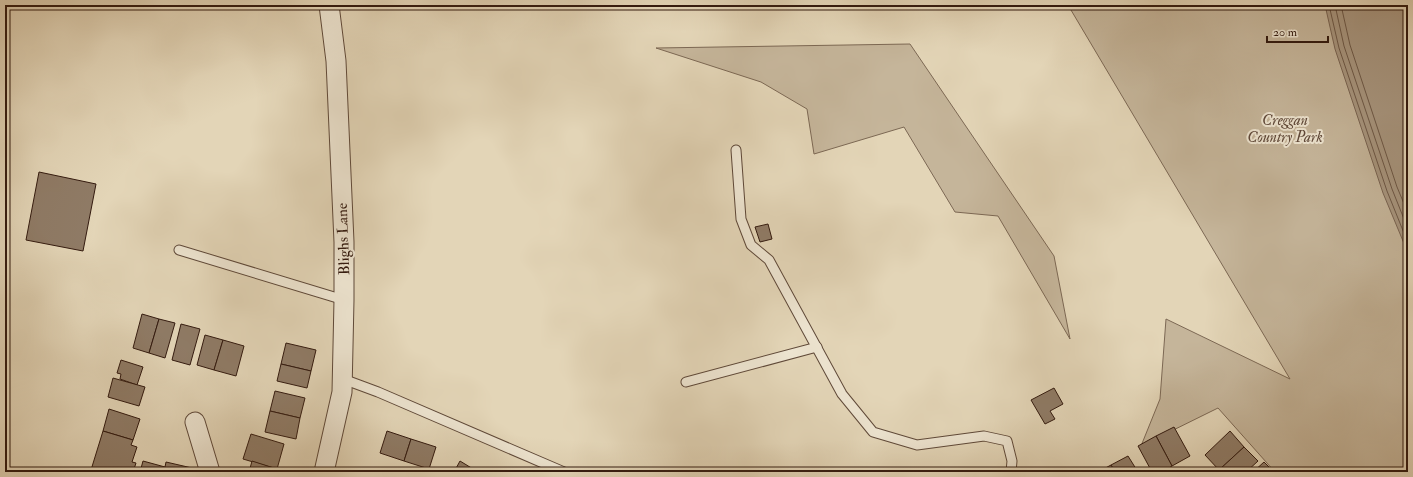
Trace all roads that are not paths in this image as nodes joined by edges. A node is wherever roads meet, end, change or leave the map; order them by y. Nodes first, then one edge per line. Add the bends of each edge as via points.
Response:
1 (329, 5) edge
2 (736, 150) dead end
3 (179, 250) dead end
4 (344, 300) junction
5 (817, 348) junction
6 (343, 379) junction
7 (686, 382) dead end
8 (195, 422) dead end
9 (210, 472) edge
10 (324, 472) edge
11 (564, 472) edge
12 (1011, 472) edge

1 - 4 street, Blighs Lane via 336,61
2 - 5 lane via 741,219 751,245 768,260
3 - 4 lane
4 - 6 street, Blighs Lane
5 - 7 lane
5 - 12 lane via 842,394 873,432 917,445 984,436 1007,441 1012,461
6 - 10 street, Blighs Lane
6 - 11 lane
8 - 9 street

